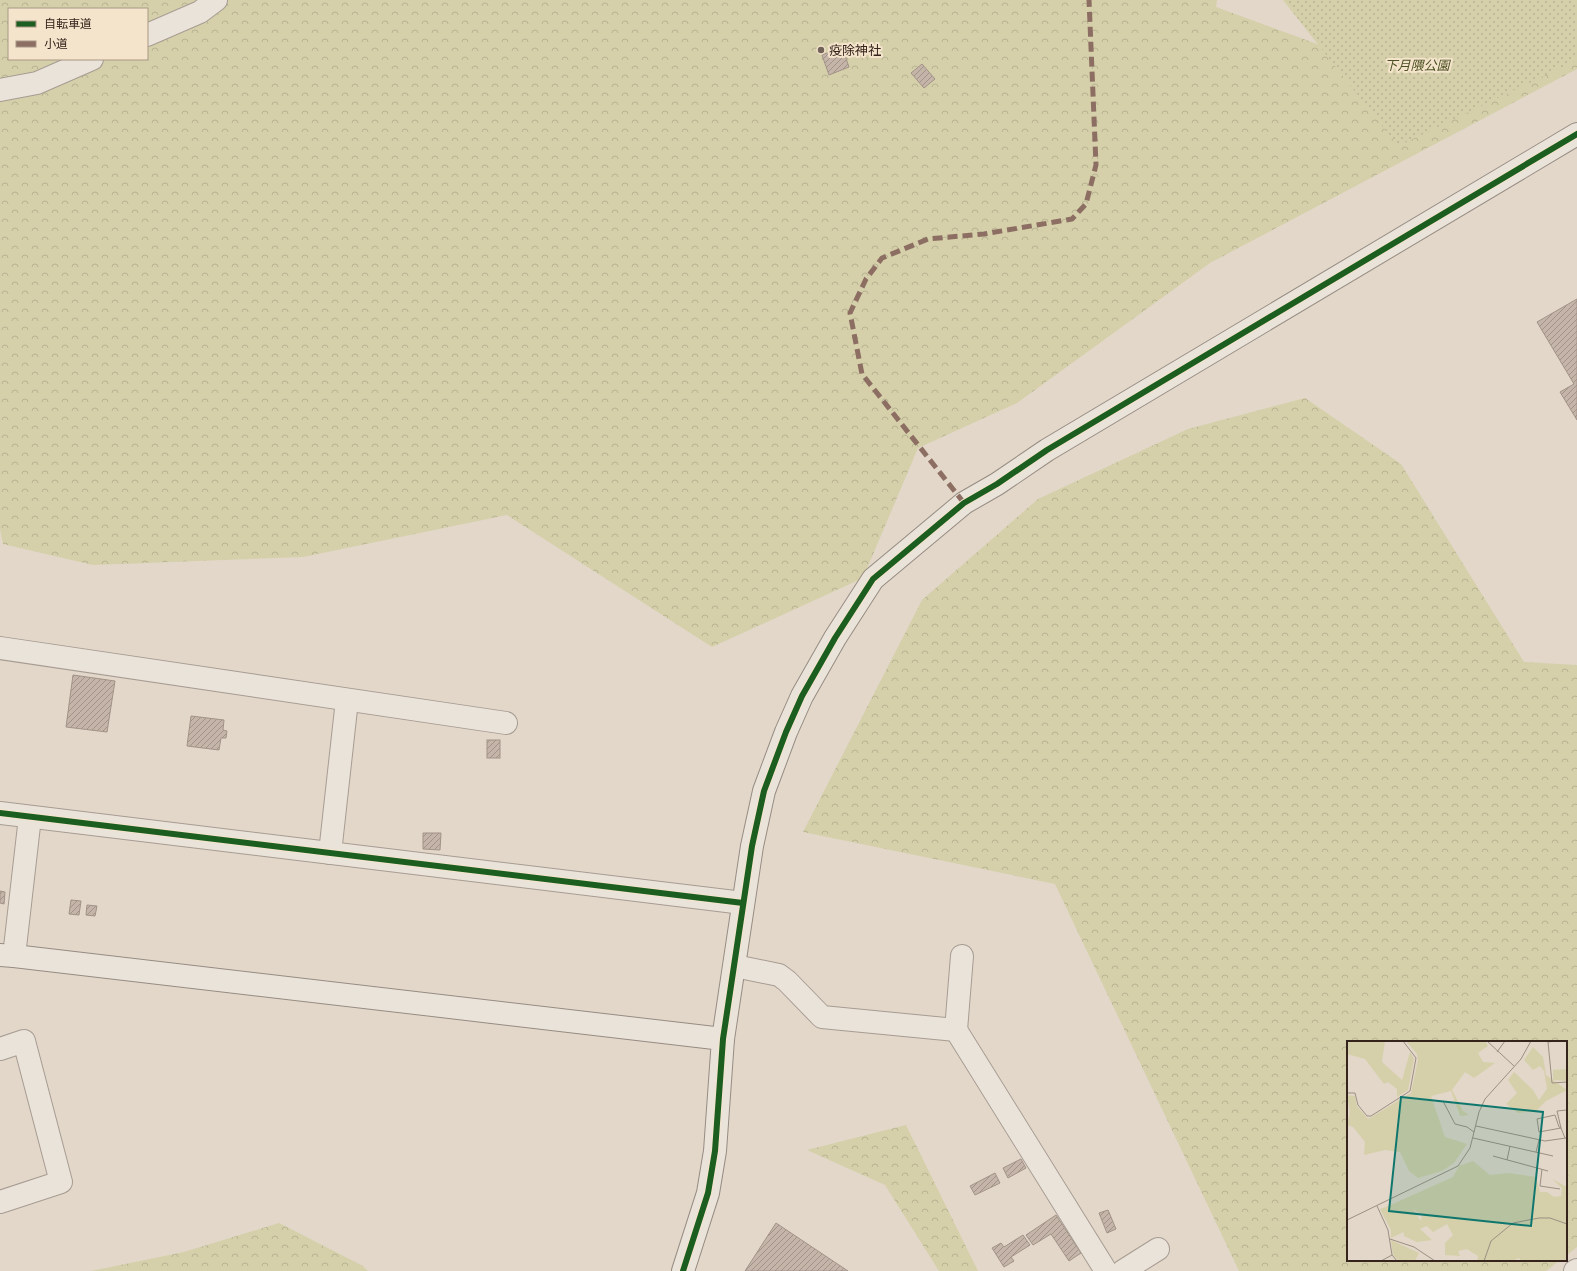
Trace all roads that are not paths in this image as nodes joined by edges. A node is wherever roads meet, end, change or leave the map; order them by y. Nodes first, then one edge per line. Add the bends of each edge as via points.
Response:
1 (216, 0) edge
2 (148, 35) edge
3 (90, 60) edge
4 (0, 90) edge
5 (1577, 134) edge
6 (0, 648) edge
7 (347, 700) junction
8 (506, 723) dead end
9 (0, 814) edge
10 (30, 817) junction
11 (330, 853) junction
12 (743, 903) junction
13 (7, 955) edge
14 (962, 956) dead end
15 (735, 966) junction
16 (956, 1030) junction
17 (723, 1039) junction
18 (0, 1049) edge
19 (0, 1202) edge
20 (1158, 1249) dead end
21 (683, 1271) edge
22 (1106, 1271) edge
23 (1123, 1271) edge

1 - 2 street via 200,12
3 - 4 street via 37,83
5 - 12 street via 1047,450 964,503 873,579 835,638 806,689 786,732 764,791
6 - 7 street
7 - 8 street
7 - 11 street
9 - 10 street
10 - 11 street
10 - 13 street
11 - 12 street
12 - 15 street
13 - 17 street
14 - 16 street
15 - 16 street via 779,975 822,1017
15 - 17 street
16 - 22 street
17 - 21 street via 715,1151 708,1193
18 - 19 street via 24,1041 61,1182
20 - 23 street

